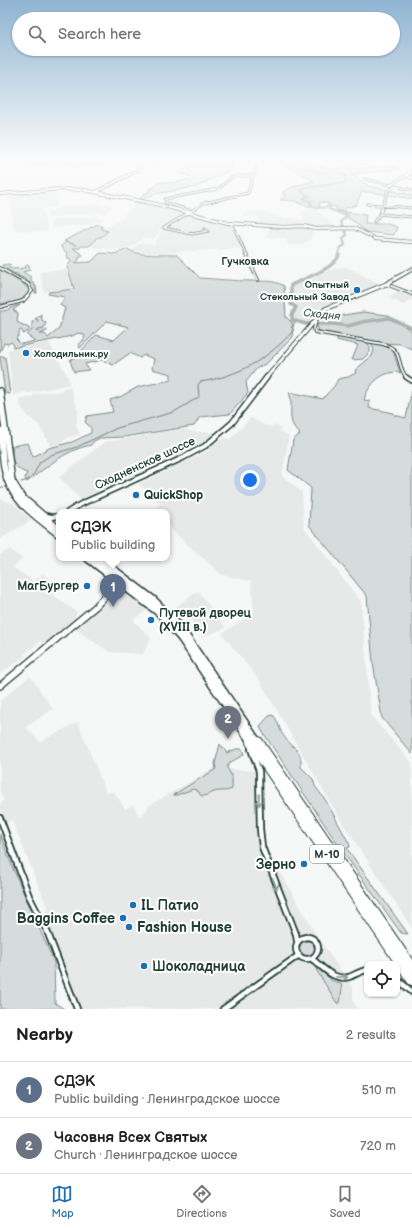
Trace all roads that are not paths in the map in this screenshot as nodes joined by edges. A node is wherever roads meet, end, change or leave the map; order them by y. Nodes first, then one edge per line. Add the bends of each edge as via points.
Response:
1 (171, 207) edge
2 (178, 207) edge
3 (197, 207) edge
4 (383, 207) edge
5 (190, 211) junction
6 (380, 214) junction
7 (412, 217) edge
8 (374, 222) dead end
9 (232, 223) junction
10 (205, 228) dead end
11 (412, 242) edge
12 (0, 268) edge
13 (412, 269) edge
14 (258, 280) dead end
15 (386, 284) junction
16 (412, 294) edge
17 (0, 306) edge
18 (315, 322) junction
19 (412, 381) edge
20 (0, 391) edge
21 (0, 426) edge
22 (73, 509) edge
23 (42, 515) junction
24 (56, 516) edge
25 (56, 526) edge
26 (56, 532) edge
27 (92, 561) edge
28 (102, 561) edge
29 (111, 576) junction
30 (110, 590) junction
31 (130, 590) junction
32 (0, 686) edge
33 (242, 728) junction
34 (0, 818) edge
35 (297, 941) junction
36 (299, 955) junction
37 (312, 959) junction
38 (412, 968) edge
39 (364, 971) edge
40 (412, 980) edge
41 (400, 981) edge
42 (412, 992) edge
43 (77, 1009) edge
44 (223, 1009) edge

1 - 5 street
2 - 5 street
3 - 5 street
4 - 6 street
5 - 9 street
5 - 10 street via 164,228 192,234 209,231
6 - 7 street
6 - 8 street
9 - 11 street via 358,229 376,239
9 - 14 street
12 - 17 street via 28,284 32,290 24,300
13 - 15 street, Сходненское шоссе
15 - 16 street
15 - 18 street, Сходненское шоссе via 329,306
18 - 19 street via 315,332 393,347 398,354 403,374
18 - 22 street, Сходненское шоссе via 308,327 256,390 230,425 205,446
20 - 23 highway via 12,481 22,496
21 - 26 highway via 10,486 26,506
23 - 24 street
23 - 25 highway
27 - 29 highway, М-10
28 - 38 highway, М-10 via 153,600 178,625
29 - 30 street
29 - 31 highway, М-10
30 - 31 street via 119,586
30 - 32 street via 71,628
31 - 33 highway, М-10 via 168,620
33 -> 35 street via 259,771 262,847
33 - 40 highway, М-10
34 - 43 street via 29,896 47,931
35 - 36 street via 296,950
35 - 37 street via 306,936 313,940 317,950 316,956
36 - 37 street via 304,960
36 - 44 street
37 -> 39 street via 334,977 345,978
41 - 42 street

